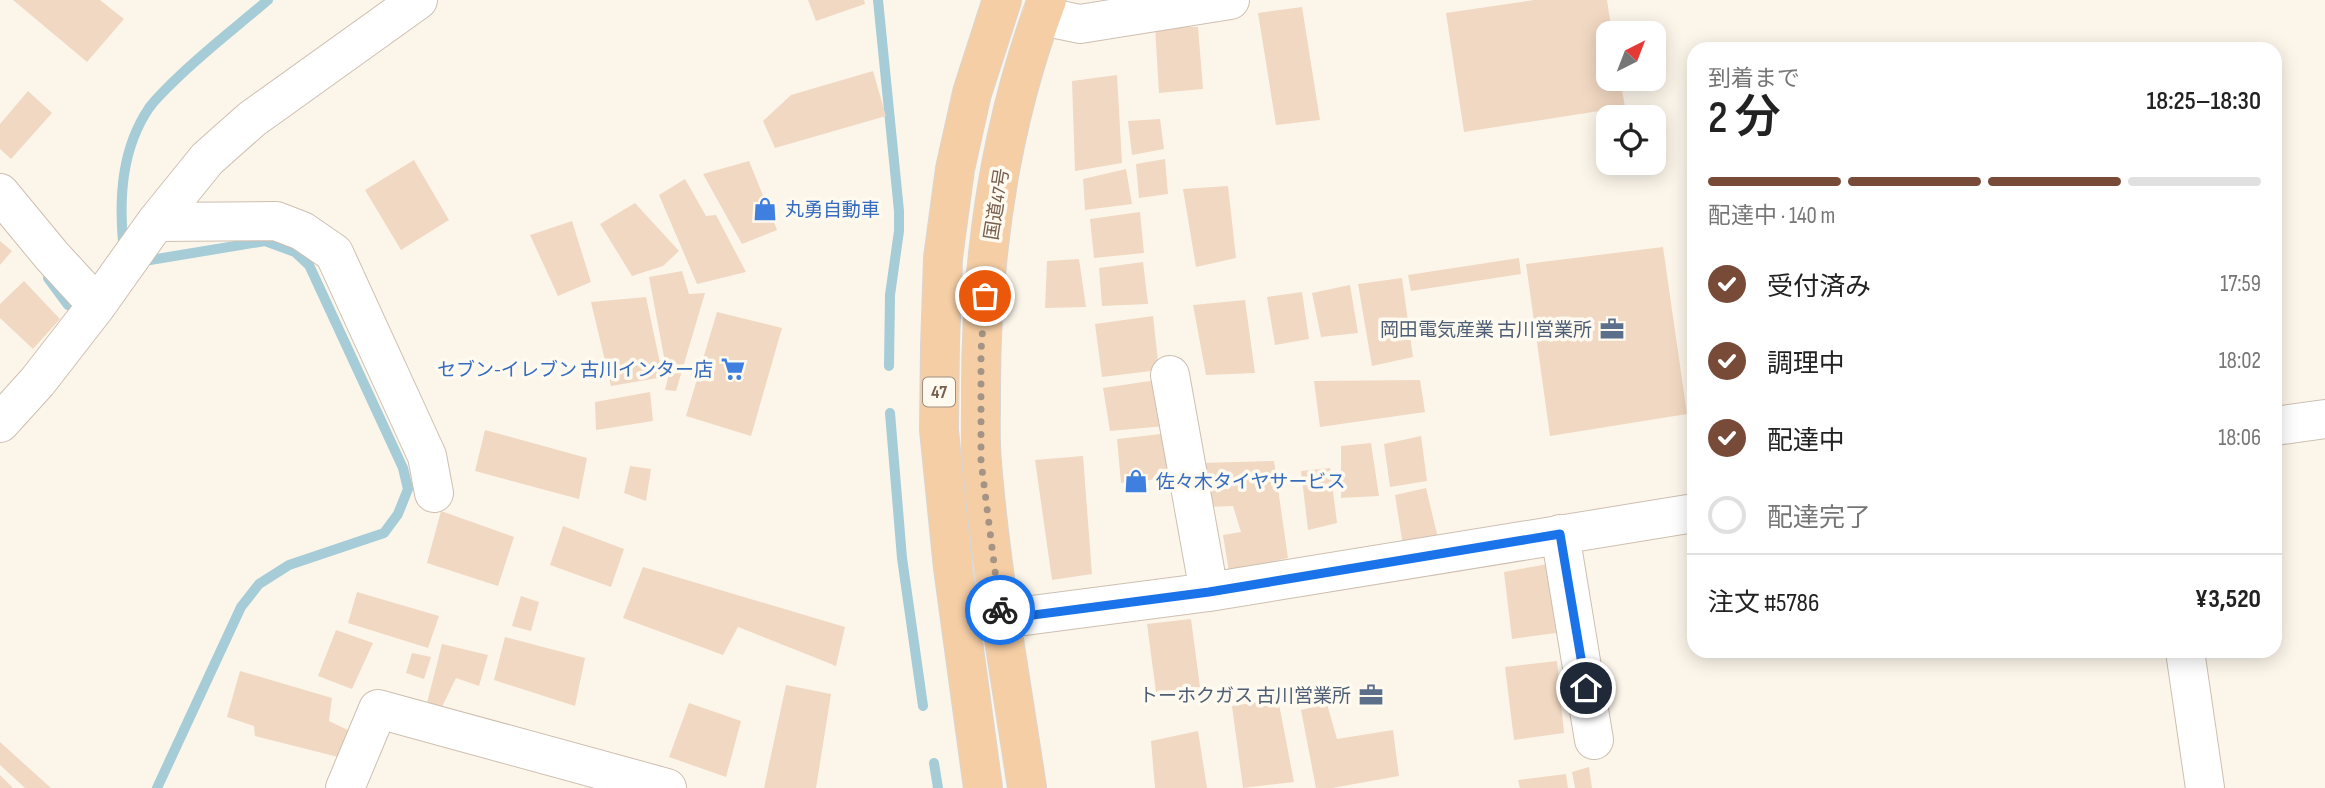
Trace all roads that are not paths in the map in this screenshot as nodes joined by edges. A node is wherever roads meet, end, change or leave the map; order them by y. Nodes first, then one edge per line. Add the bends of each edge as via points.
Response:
1 (418, 0) edge
2 (1002, 0) edge
3 (1230, 0) edge
4 (1044, 8) edge
5 (0, 192) edge
6 (142, 243) junction
7 (97, 305) junction
8 (1170, 375) dead end
9 (2325, 419) edge
10 (0, 423) edge
11 (2282, 425) edge
12 (434, 493) dead end
13 (1687, 514) edge
14 (1560, 534) junction
15 (1209, 592) junction
16 (1002, 619) junction
17 (2186, 658) edge
18 (1594, 740) dead end
19 (570, 776) edge
20 (345, 788) edge
21 (667, 788) edge
22 (983, 788) edge
23 (1027, 788) edge
24 (2205, 788) edge

1 - 6 street via 252,119 207,159
2 - 22 highway, 47 via 972,93 955,169 943,258 940,346 939,430
3 - 4 street via 1080,23
4 - 16 highway, 国道47号 / 47 via 1010,119 989,240 981,351 981,461
5 - 7 street
6 - 7 street
6 - 12 street via 276,221 302,231 334,253 427,456
7 - 10 street
8 - 15 street
9 - 11 street
13 - 14 street
14 - 15 street
14 - 18 street
15 - 16 street
16 - 23 highway, 国道47号 / 47
17 - 24 street
19 - 20 street via 378,709
19 - 21 street

